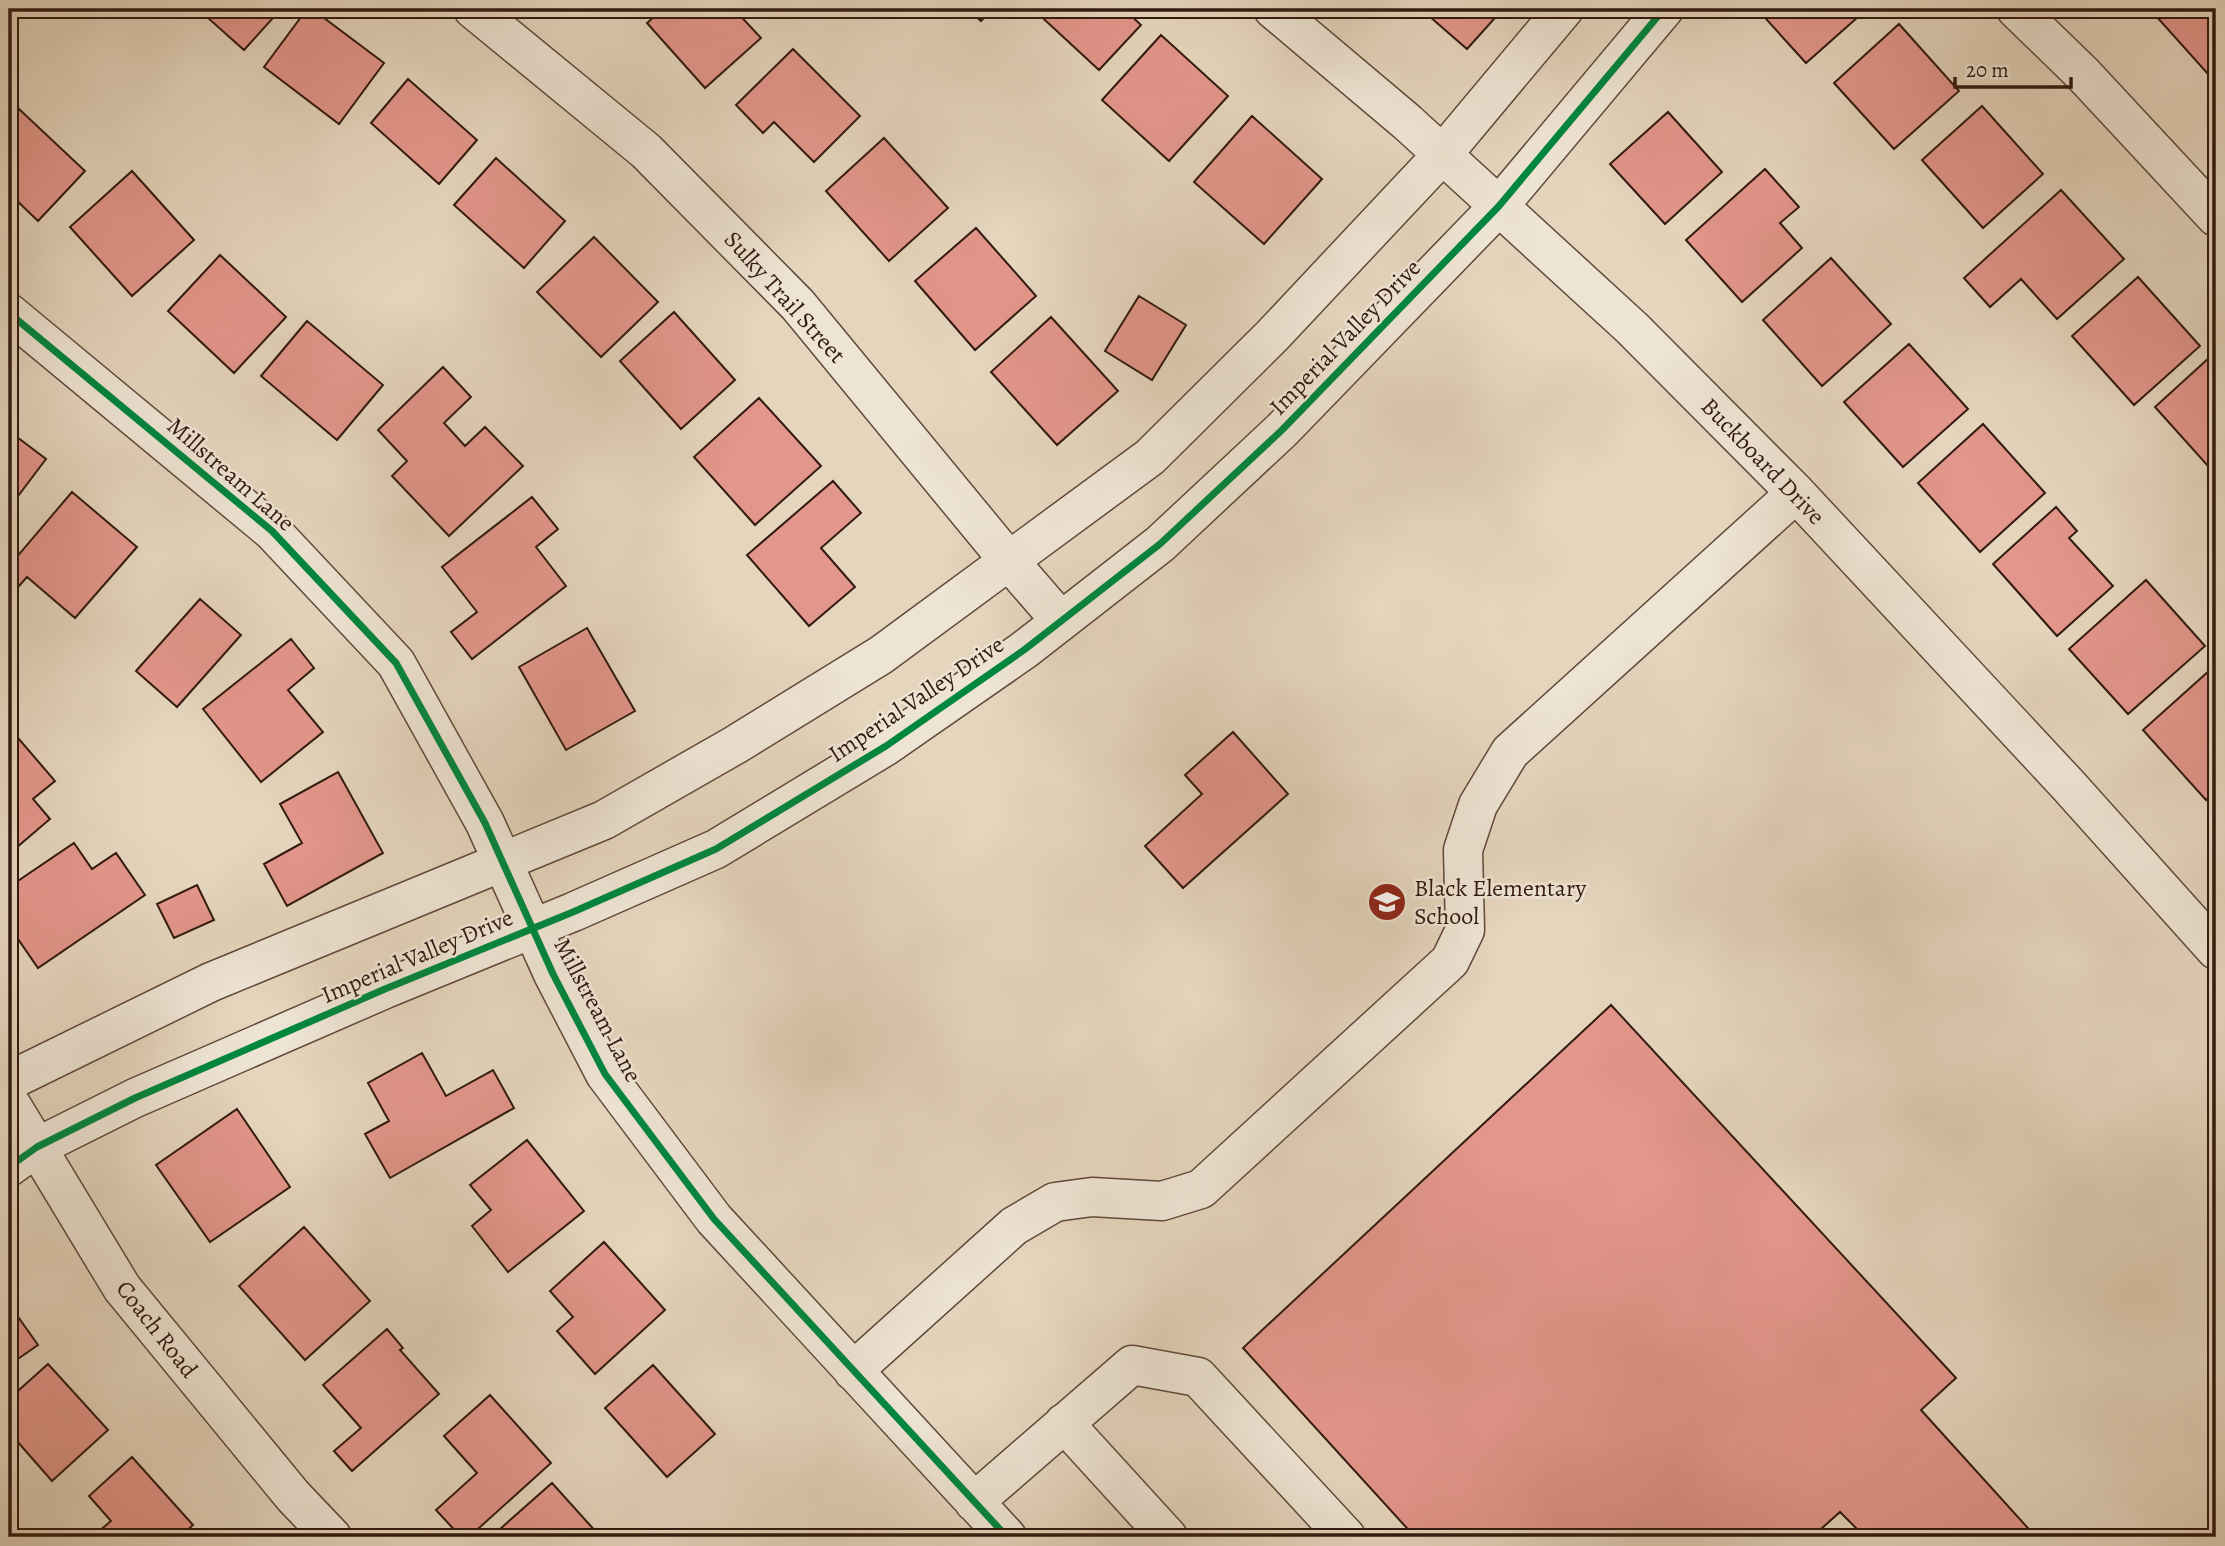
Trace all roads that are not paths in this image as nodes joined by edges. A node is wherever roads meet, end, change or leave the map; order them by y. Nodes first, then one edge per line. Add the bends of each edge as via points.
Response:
1 (473, 9) edge
2 (1273, 9) edge
3 (1564, 9) edge
4 (1664, 9) edge
5 (2016, 9) edge
6 (1442, 155) junction
7 (1499, 206) junction
8 (2216, 217) edge
9 (9, 313) edge
10 (1796, 493) junction
11 (1009, 561) junction
12 (1061, 621) junction
13 (503, 862) junction
14 (533, 929) junction
15 (2216, 950) edge
16 (9, 1082) edge
17 (9, 1101) edge
18 (23, 1157) edge
19 (853, 1371) junction
20 (1064, 1423) junction
21 (974, 1502) junction
22 (332, 1537) edge
23 (1007, 1537) edge
24 (1168, 1537) edge
25 (1346, 1537) edge

1 - 11 street, Sulky Trail Street via 646,151 798,305
2 - 6 street, Buckboard Drive
3 - 6 street
4 - 7 street, Imperial Valley Drive
5 - 8 street
6 - 7 street, Buckboard Drive
6 - 11 street via 1272,336 1150,457
7 - 10 street, Buckboard Drive via 1632,328
7 - 12 street, Imperial Valley Drive via 1282,430 1160,544
9 - 13 street, Millstream Lane via 272,531 396,663
10 - 15 street, Buckboard Drive
10 - 19 street via 1510,752 1478,805 1463,850 1465,930 1450,961 1201,1189 1162,1201 1092,1197 1055,1202 1014,1226
11 - 12 street, Sulky Trail Street
11 - 13 street via 880,654 735,745 604,820
12 - 14 street, Imperial Valley Drive via 886,746 716,849
13 - 14 street, Millstream Lane
13 - 16 street via 211,982
14 - 18 street, Imperial Valley Drive via 135,1098
14 - 19 street, Millstream Lane via 605,1074 714,1219
17 - 18 street, Coach Road
18 - 22 street, Coach Road via 122,1288
19 - 21 street, Millstream Lane
20 - 21 street
20 - 24 street
20 - 25 street via 1132,1365 1198,1377
21 - 23 street, Millstream Lane

